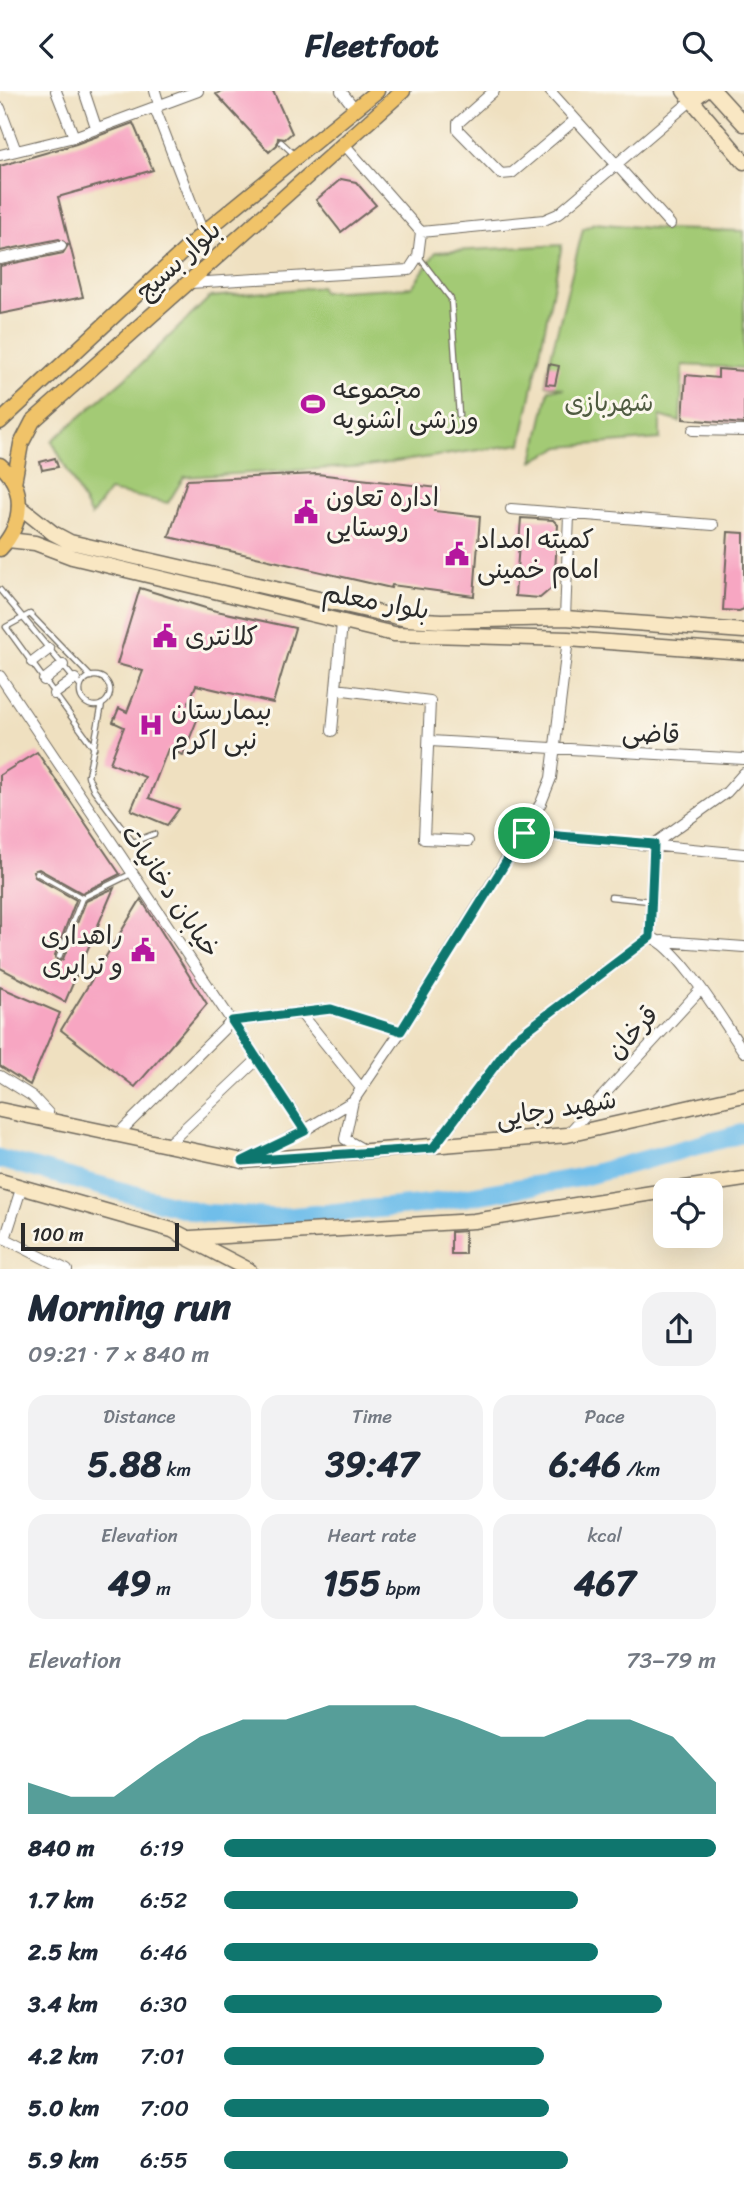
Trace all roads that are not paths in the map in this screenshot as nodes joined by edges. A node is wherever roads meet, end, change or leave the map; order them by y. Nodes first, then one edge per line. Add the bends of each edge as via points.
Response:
1 (56, 91) edge
2 (84, 91) edge
3 (155, 91) edge
4 (198, 91) edge
5 (341, 91) edge
6 (377, 91) edge
7 (403, 91) edge
8 (494, 91) edge
9 (550, 91) edge
10 (714, 91) edge
11 (693, 94) edge
12 (159, 105) junction
13 (0, 108) edge
14 (356, 110) junction
15 (576, 120) junction
16 (744, 124) edge
17 (96, 127) junction
18 (74, 137) junction
19 (281, 142) dead end
20 (343, 143) junction
21 (16, 151) junction
22 (0, 155) edge
23 (298, 158) junction
24 (744, 162) edge
25 (614, 165) junction
26 (670, 224) dead end
27 (421, 232) junction
28 (203, 233) junction
29 (61, 246) dead end
30 (418, 256) junction
31 (0, 259) edge
32 (190, 283) junction
33 (459, 415) dead end
34 (0, 422) edge
35 (693, 430) dead end
36 (744, 431) edge
37 (0, 465) edge
38 (14, 483) junction
39 (19, 506) junction
40 (511, 509) dead end
41 (569, 515) junction
42 (713, 525) dead end
43 (4, 545) edge
44 (0, 590) edge
45 (23, 618) junction
46 (565, 618) junction
47 (342, 623) junction
48 (744, 631) edge
49 (568, 639) junction
50 (49, 649) junction
51 (744, 652) edge
52 (32, 662) junction
53 (63, 665) junction
54 (0, 677) edge
55 (91, 677) junction
56 (44, 680) junction
57 (78, 683) junction
58 (336, 689) junction
59 (54, 694) junction
60 (102, 704) junction
61 (332, 731) dead end
62 (430, 741) junction
63 (94, 748) junction
64 (555, 750) junction
65 (744, 759) edge
66 (744, 773) edge
67 (524, 833) junction
68 (154, 834) dead end
69 (468, 841) dead end
70 (654, 844) junction
71 (744, 854) edge
72 (37, 873) dead end
73 (134, 873) junction
74 (611, 897) dead end
75 (82, 898) junction
76 (651, 902) junction
77 (650, 937) junction
78 (662, 941) junction
79 (744, 947) edge
80 (59, 957) dead end
81 (701, 989) junction
82 (300, 1012) junction
83 (232, 1021) junction
84 (401, 1031) junction
85 (744, 1052) edge
86 (259, 1058) junction
87 (0, 1076) edge
88 (361, 1088) junction
89 (744, 1095) edge
90 (353, 1101) junction
91 (0, 1110) edge
92 (45, 1121) junction
93 (305, 1131) junction
94 (567, 1135) junction
95 (116, 1136) junction
96 (166, 1146) junction
97 (433, 1148) junction
98 (366, 1152) junction
99 (243, 1161) junction
100 (744, 1179) edge
101 (0, 1181) edge
102 (723, 1182) edge
103 (22, 1186) junction
104 (653, 1193) edge
105 (3, 1237) edge
106 (191, 1238) junction
107 (45, 1265) edge
108 (67, 1269) edge
109 (249, 1269) edge

1 - 18 street
2 - 17 street
3 - 12 street
4 - 12 street
5 - 14 street
6 - 14 main road, بلوار بسیج
7 - 20 main road, بلوار بسیج
8 - 15 street via 463,117 458,131 501,174 512,173
9 - 15 street
10 - 16 street
11 - 24 street
11 - 25 street
12 - 17 street
12 - 28 street via 156,111
13 - 21 street
14 - 23 main road, بلوار بسیج
15 - 25 street
17 - 18 street
18 - 21 street
19 - 23 lane
20 - 27 street
20 - 32 main road, بلوار بسیج
21 - 22 street
23 - 28 main road, بلوار بسیج
25 - 26 street
25 - 27 street via 558,214 544,220
27 - 30 street
28 - 34 main road, بلوار بسیج
29 - 31 street
30 - 32 street via 409,270
30 - 33 lane via 451,299
32 - 38 main road, بلوار بسیج via 33,421 21,444
35 - 36 street
37 - 38 main road
38 - 39 main road
39 - 43 main road via 16,524
39 - 46 street, بلوار معلم via 70,542 407,618
40 - 41 street
41 - 42 street
41 - 46 street
43 - 47 street, بلوار معلم via 35,543 72,557
44 - 45 lane
45 - 50 lane
45 - 52 lane via 6,628
45 - 55 lane via 30,614
46 - 48 street, بلوار معلم
47 - 49 street, بلوار معلم via 394,634
47 - 58 street
49 - 51 street, بلوار معلم
49 - 64 street
50 - 52 street
50 - 53 lane
52 - 56 lane
53 - 56 street
53 - 57 lane
54 - 73 street, خیابان دخانیات
55 - 57 lane
55 - 60 lane via 104,680 109,688
56 - 59 lane
57 - 59 street
57 - 60 lane via 83,701 92,706
58 - 61 street
58 - 62 street via 430,701
59 - 63 lane
60 - 63 lane
62 - 64 street, قاضی
62 - 69 street via 424,839
63 - 68 lane via 88,776 94,790 133,842
64 - 65 street, قاضی
64 - 67 street via 551,778
66 - 70 street via 727,792
67 - 70 street
67 - 84 street
70 - 71 street
70 - 76 street
72 - 75 lane
73 - 75 lane
73 - 83 street, خیابان دخانیات
74 - 76 lane
75 - 80 lane
76 - 77 street
77 - 78 street
77 - 97 street via 514,1040
78 - 79 street
78 - 81 street
81 - 85 street
81 - 94 street, قرخان
82 - 83 street
82 - 84 street via 331,1009
82 - 88 street
83 - 86 street, خیابان دخانیات
83 - 95 street
84 - 88 street
86 - 93 street, خیابان دخانیات
86 - 96 street
87 - 92 street via 32,1096 48,1113
88 - 90 street
89 - 94 street, شهید رجایی
90 - 93 street
90 - 98 street via 345,1139
91 - 92 street, شهید رجایی
92 - 95 street, شهید رجایی
93 - 99 street
94 - 97 street, شهید رجایی
95 - 96 street, شهید رجایی
96 - 99 street, شهید رجایی
97 - 98 street, شهید رجایی
98 - 99 street, شهید رجایی
100 - 102 street
101 - 103 street
103 - 105 street
103 - 106 street
104 - 106 street via 474,1221
105 - 107 street
106 - 109 street
107 - 108 street

